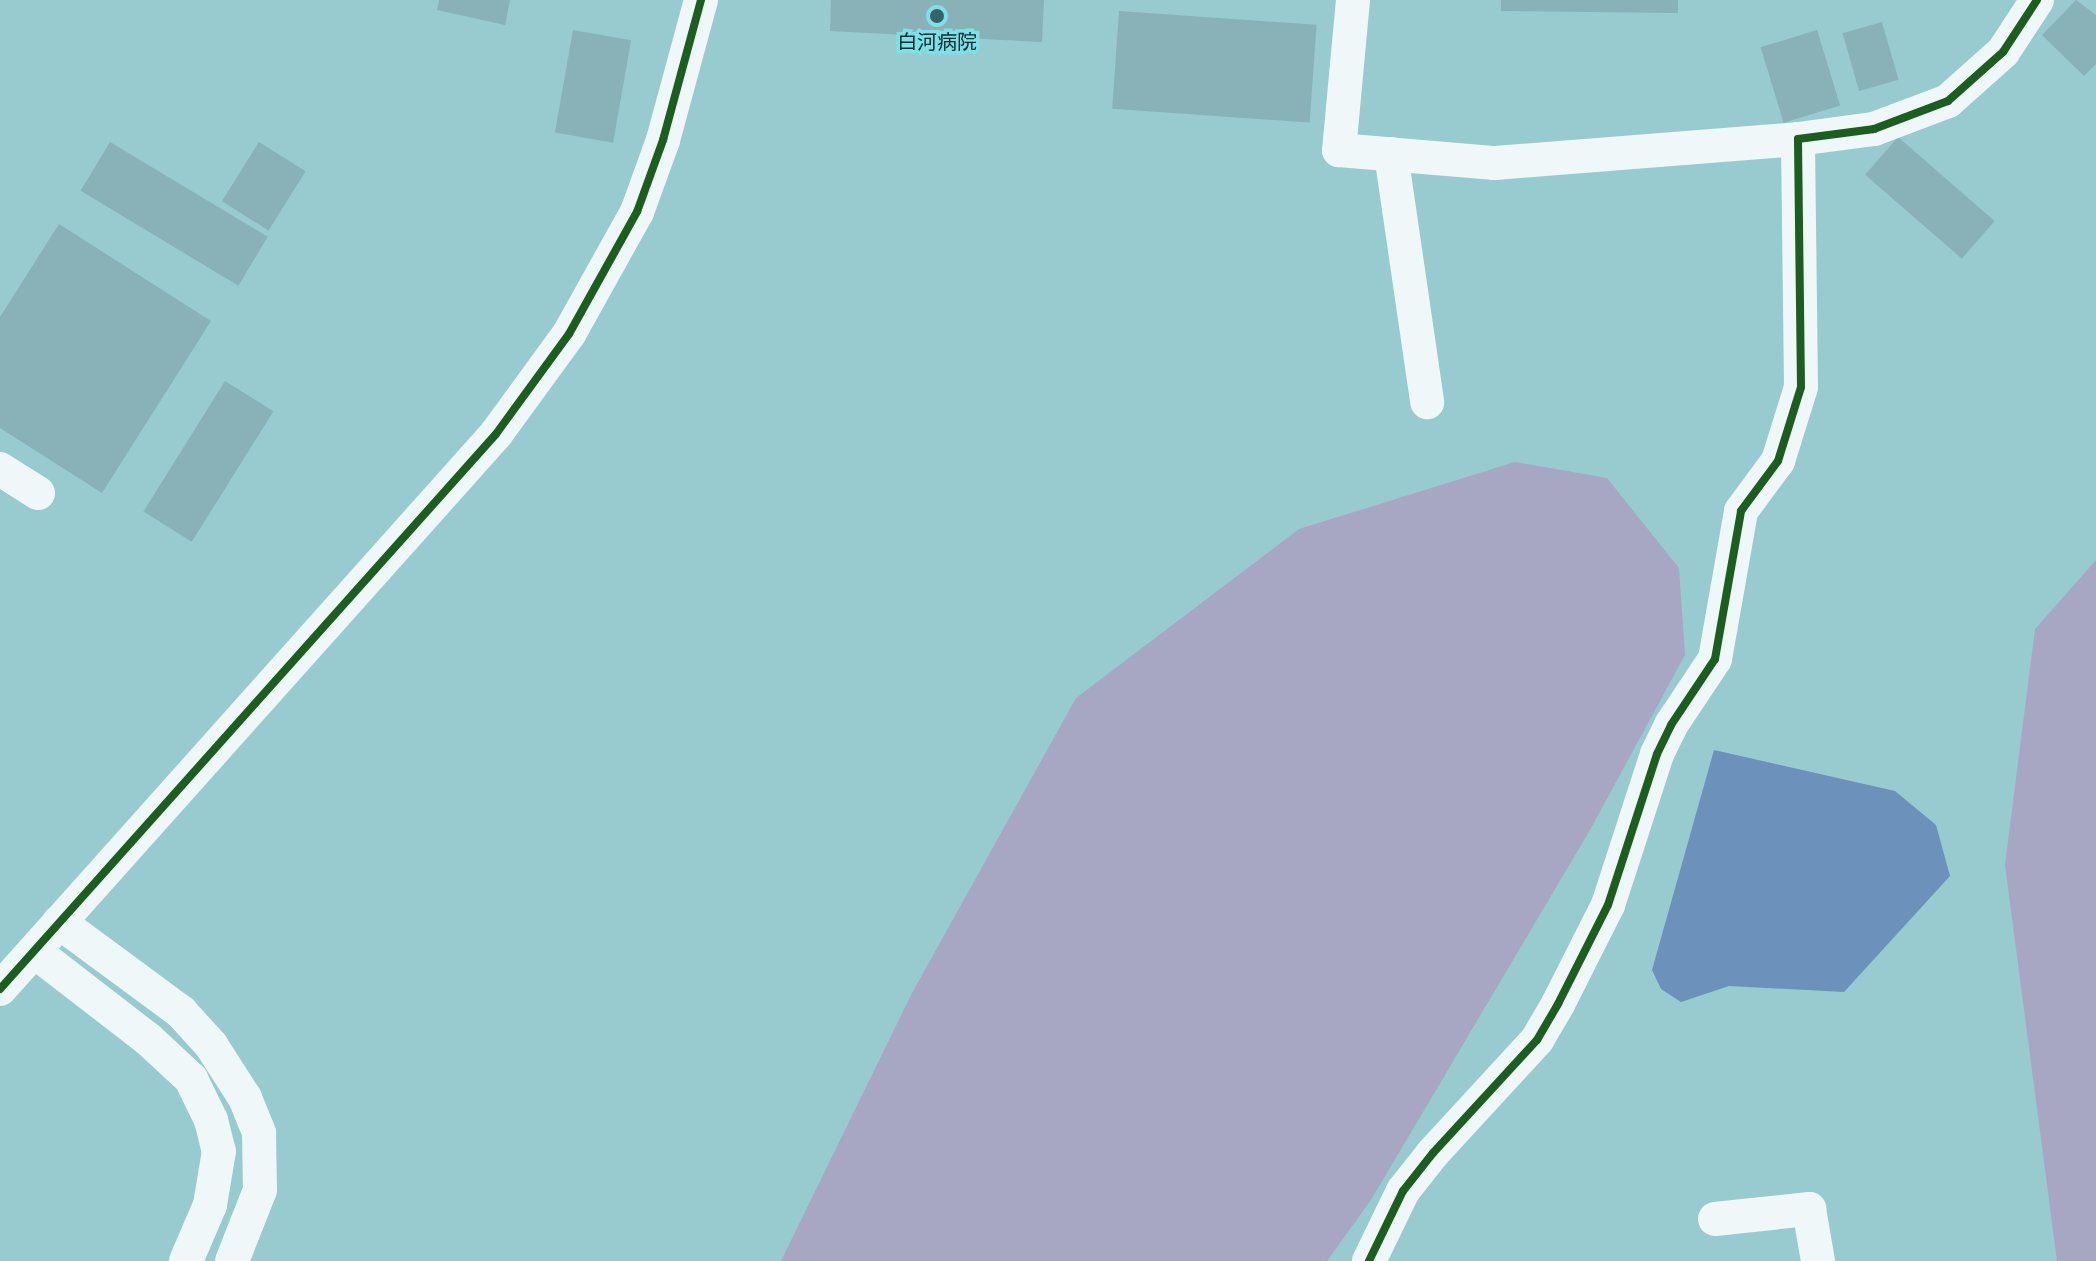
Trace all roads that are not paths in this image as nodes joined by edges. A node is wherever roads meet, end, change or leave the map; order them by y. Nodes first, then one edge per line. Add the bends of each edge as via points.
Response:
1 (701, 0) edge
2 (1353, 0) edge
3 (2037, 0) edge
4 (1798, 139) junction
5 (1391, 154) junction
6 (1427, 402) dead end
7 (0, 469) edge
8 (38, 493) dead end
9 (59, 922) junction
10 (34, 951) junction
11 (0, 989) edge
12 (1715, 1219) dead end
13 (186, 1261) edge
14 (232, 1261) edge
15 (1369, 1261) edge
16 (1818, 1261) edge

1 - 9 street via 663,140 637,212 569,334 496,434
2 - 5 street via 1339,150
3 - 4 street via 2003,52 1948,101 1874,129
4 - 5 street via 1495,163
4 - 15 street via 1801,387 1778,461 1741,511 1715,659 1657,754 1608,905 1558,1004 1537,1040 1403,1191
5 - 6 street
7 - 8 street
9 - 10 street
9 - 14 street via 181,1012 211,1045 245,1098 259,1133 260,1190
10 - 11 street
10 - 13 street via 191,1079 219,1151 210,1205
12 - 16 street via 1809,1209

